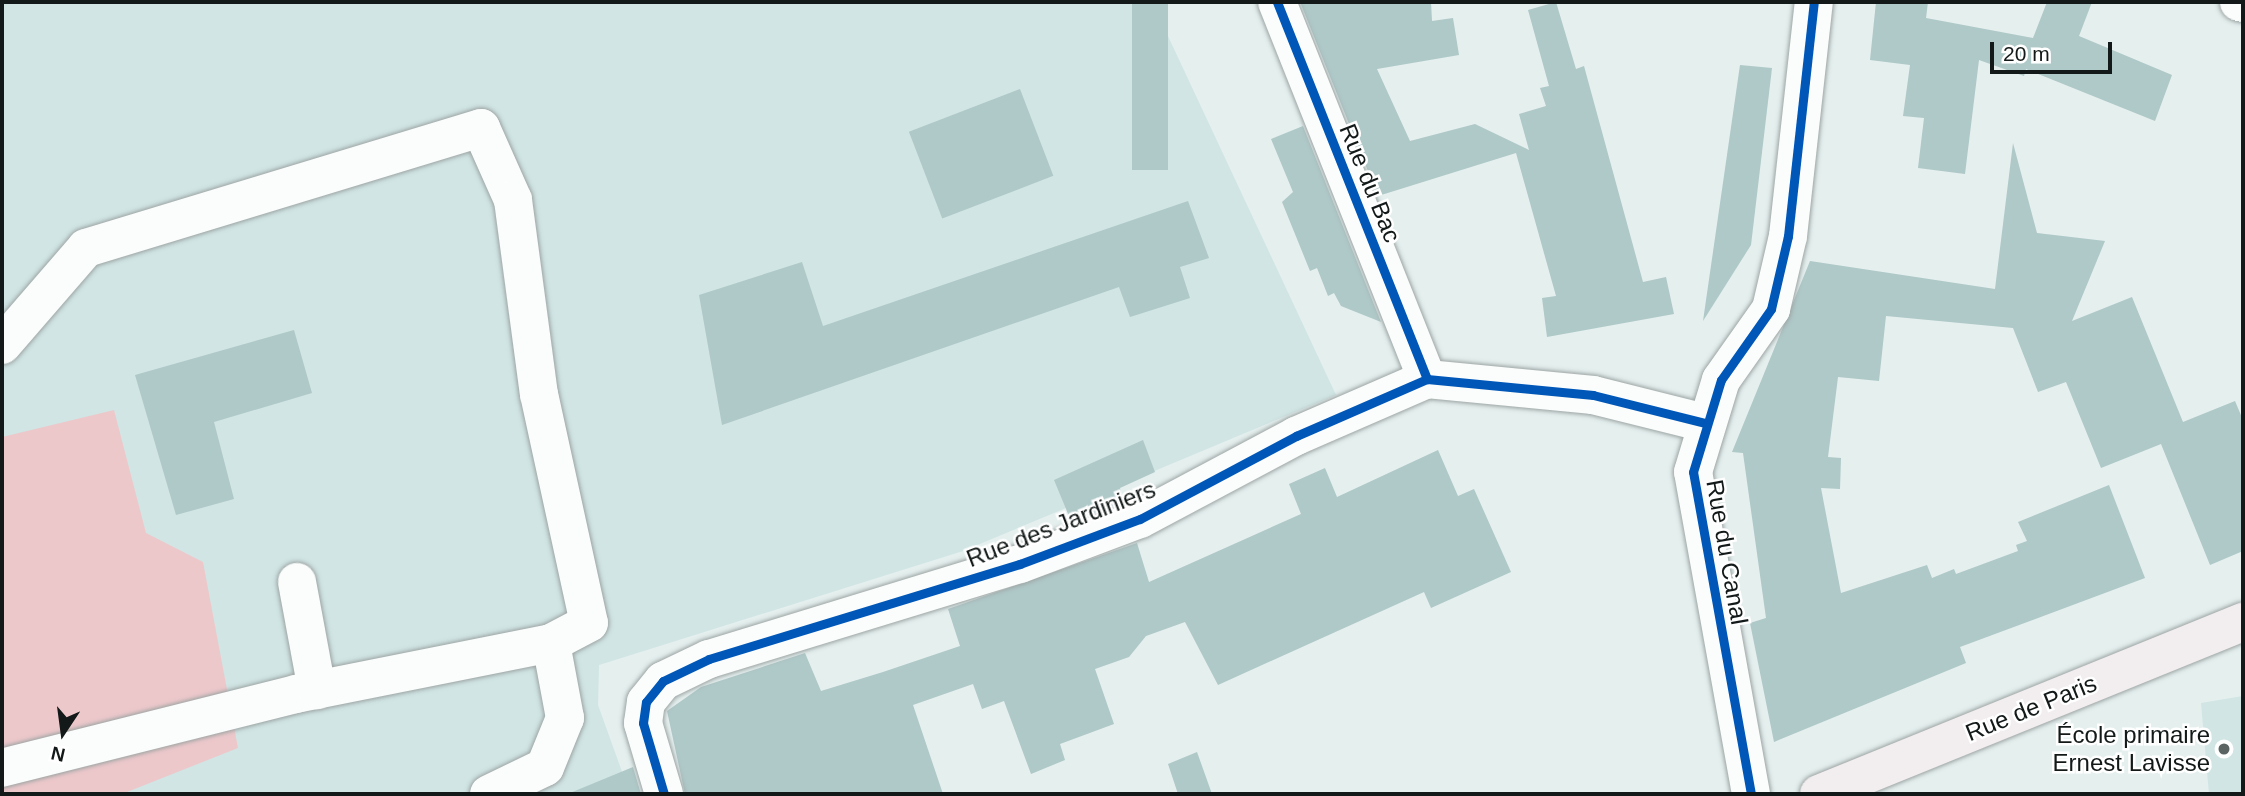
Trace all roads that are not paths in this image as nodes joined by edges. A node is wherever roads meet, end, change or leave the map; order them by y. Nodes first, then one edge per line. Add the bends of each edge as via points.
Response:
1 (1277, 2) edge
2 (1814, 2) edge
3 (2, 345) edge
4 (1427, 379) junction
5 (1705, 424) junction
6 (297, 582) dead end
7 (2243, 622) edge
8 (551, 643) junction
9 (317, 690) junction
10 (2, 768) edge
11 (489, 794) edge
12 (664, 794) edge
13 (1751, 794) edge
14 (1819, 794) edge

1 - 4 street, Rue du Bac
2 - 5 street, Rue du Canal via 1788,236 1770,309 1721,380
3 - 8 street via 86,248 481,128 513,200 539,394 589,623
4 - 5 street, Rue des Jardiniers via 1593,395
4 - 12 street, Rue des Jardiniers via 1296,436 1140,519 1020,564 709,659 663,681 646,702 643,723
5 - 13 street, Rue du Canal via 1693,472
6 - 9 street
7 - 14 main road, Rue de Paris
8 - 9 street
8 - 11 street via 565,718 555,743 545,767
9 - 10 street

